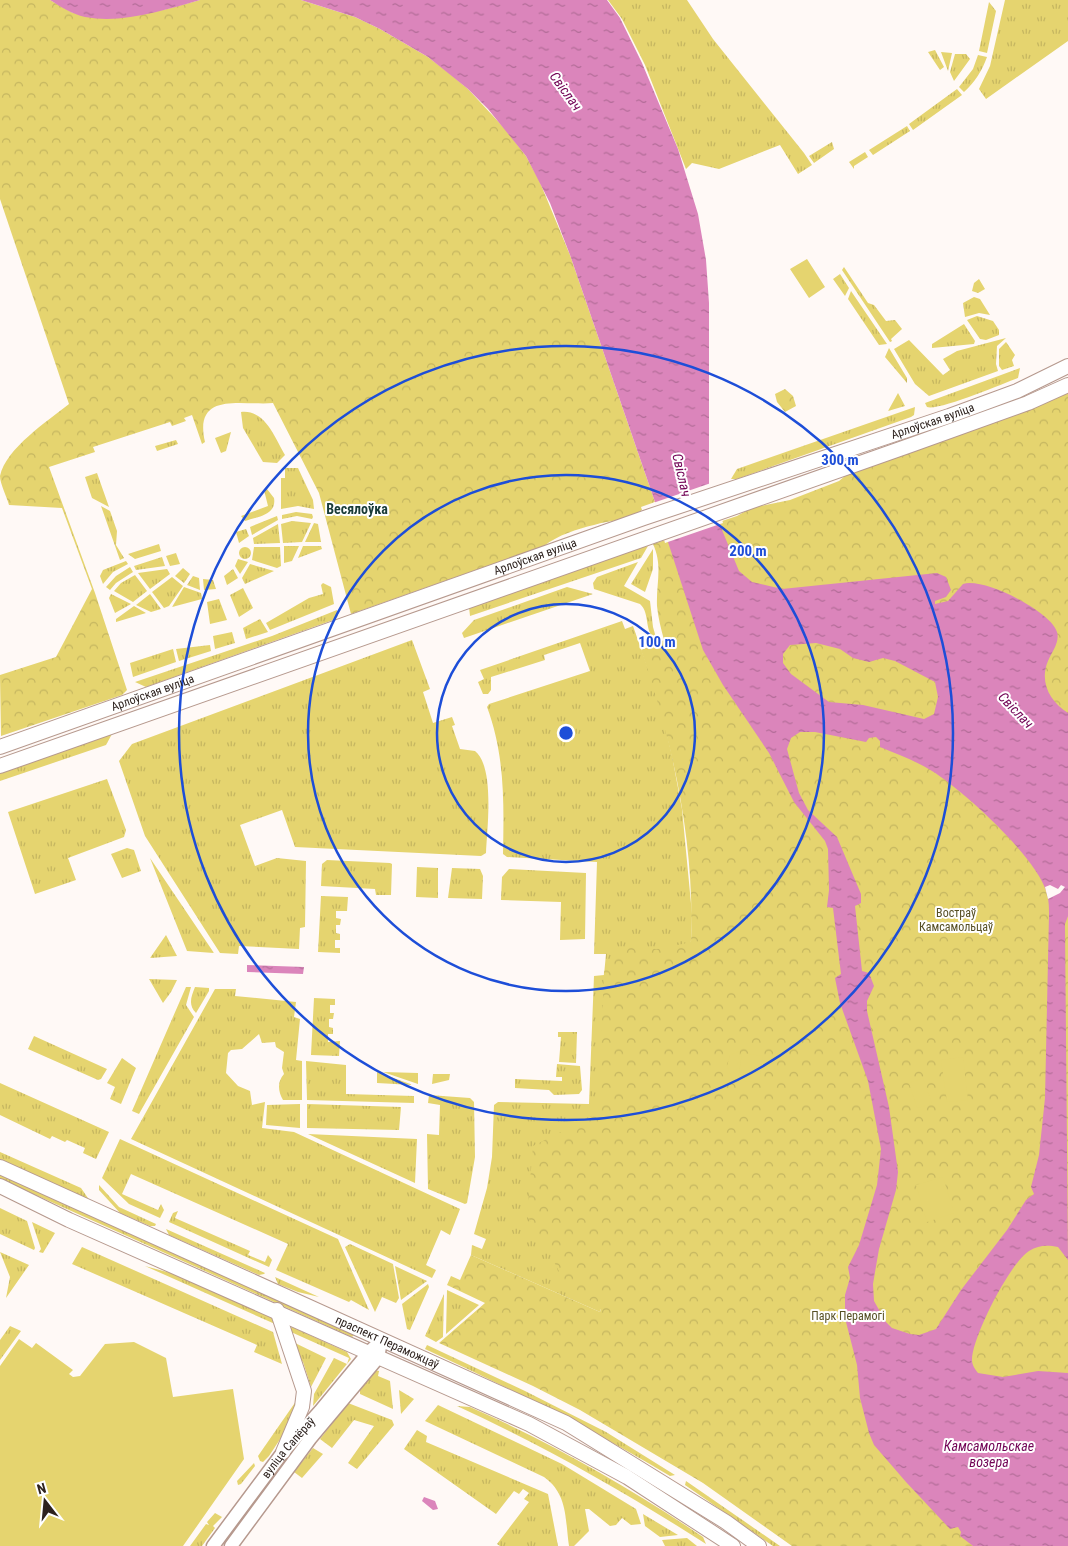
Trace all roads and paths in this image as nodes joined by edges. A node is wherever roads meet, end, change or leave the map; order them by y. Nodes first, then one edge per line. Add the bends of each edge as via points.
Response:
1 (1068, 366) edge
2 (1068, 385) edge
3 (950, 416) junction
4 (946, 433) junction
5 (348, 624) junction
6 (357, 640) junction
7 (0, 747) edge
8 (1, 762) edge
9 (0, 1167) edge
10 (0, 1186) edge
11 (277, 1310) junction
12 (382, 1340) junction
13 (373, 1355) junction
14 (283, 1452) junction
15 (213, 1546) edge
16 (231, 1546) edge
17 (733, 1546) edge
18 (759, 1546) edge

1 - 3 main road, Арлоўская вуліца via 1018,390
2 - 4 main road, Арлоўская вуліца
3 - 4 main road via 942,424
3 - 5 main road, Арлоўская вуліца via 644,518
4 - 6 main road, Арлоўская вуліца
5 - 6 main road
5 - 7 main road, Арлоўская вуліца
6 - 8 main road, Арлоўская вуліца
9 - 12 main road, праспект Пераможцаў
10 - 11 main road, праспект Пераможцаў via 69,1220
11 - 13 main road, праспект Пераможцаў
11 - 14 main road via 304,1391 302,1407
12 - 13 main road
12 - 18 main road, праспект Пераможцаў via 566,1423 726,1522
13 - 14 main road, вуліца Сапёраў
13 - 16 main road, вуліца Сапёраў
13 - 17 main road, праспект Пераможцаў via 572,1446 627,1477
14 - 15 main road, вуліца Сапёраў

